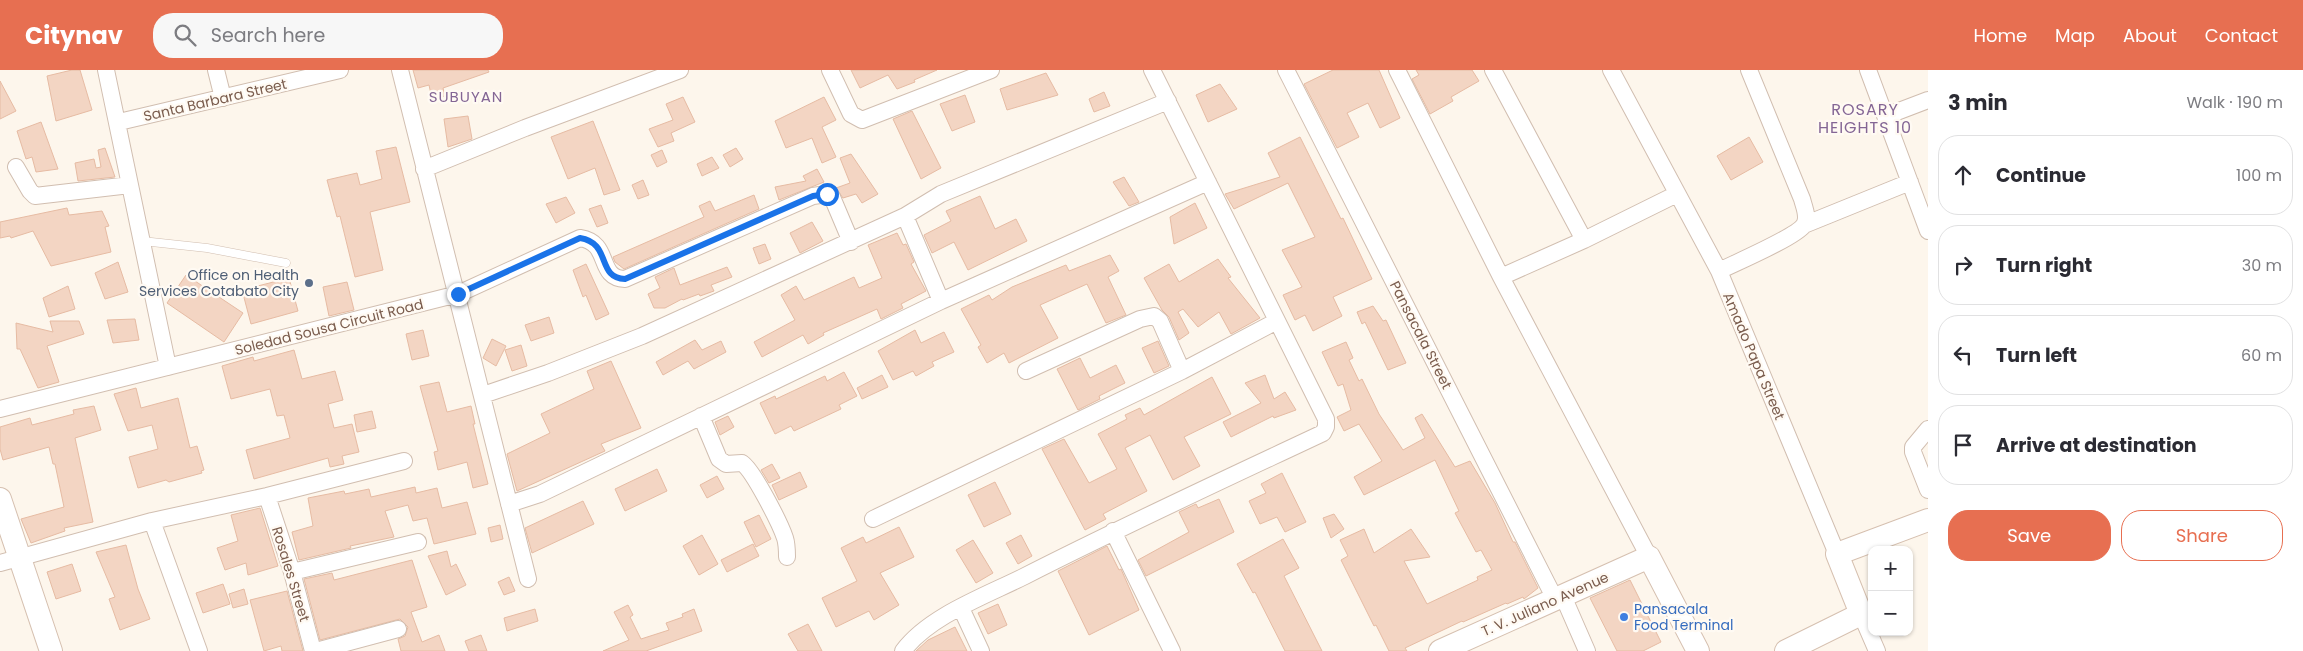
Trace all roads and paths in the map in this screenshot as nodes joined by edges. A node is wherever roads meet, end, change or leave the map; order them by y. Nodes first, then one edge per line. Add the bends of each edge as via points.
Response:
1 (106, 70) edge
2 (216, 70) edge
3 (339, 70) edge
4 (400, 70) edge
5 (680, 70) edge
6 (830, 70) edge
7 (991, 70) edge
8 (1152, 70) edge
9 (1286, 70) edge
10 (1397, 70) edge
11 (1493, 70) edge
12 (1611, 70) edge
13 (1749, 70) edge
14 (1868, 70) edge
15 (223, 98) junction
16 (1928, 100) edge
17 (1168, 101) junction
18 (1886, 116) junction
19 (119, 122) junction
20 (16, 167) dead end
21 (424, 170) junction
22 (1208, 182) junction
23 (1910, 182) junction
24 (130, 185) junction
25 (1677, 194) junction
26 (1923, 202) edge
27 (905, 216) junction
28 (1804, 225) junction
29 (1928, 231) edge
30 (1584, 240) junction
31 (142, 241) junction
32 (851, 242) junction
33 (286, 263) dead end
34 (1719, 271) junction
35 (1501, 277) junction
36 (458, 294) junction
37 (941, 301) junction
38 (1277, 321) junction
39 (168, 367) junction
40 (1026, 370) dead end
41 (1182, 371) junction
42 (483, 395) junction
43 (0, 409) edge
44 (701, 416) junction
45 (1928, 429) edge
46 (404, 461) dead end
47 (1928, 490) edge
48 (267, 496) junction
49 (0, 499) edge
50 (509, 504) junction
51 (873, 519) dead end
52 (1928, 520) edge
53 (152, 521) junction
54 (1113, 531) junction
55 (418, 542) dead end
56 (1837, 554) junction
57 (787, 557) dead end
58 (1649, 557) junction
59 (9, 561) edge
60 (292, 572) junction
61 (528, 579) dead end
62 (1559, 597) junction
63 (961, 608) junction
64 (1861, 614) junction
65 (398, 629) dead end
66 (51, 651) edge
67 (199, 651) edge
68 (315, 651) edge
69 (902, 651) edge
70 (982, 651) edge
71 (1172, 651) edge
72 (1440, 651) edge
73 (1587, 651) edge
74 (1698, 651) edge
75 (1786, 651) edge
76 (1877, 651) edge

1 - 19 street
2 - 15 street
3 - 15 street, Santa Barbara Street
4 - 21 street
5 - 21 street
6 - 7 street via 851,114 862,120
8 - 17 street
9 - 62 street, Pansacala Street
10 - 35 street
11 - 30 street
12 - 25 street, Amado Papa Street
13 - 28 street via 1802,199 1807,216
14 - 18 street
15 - 19 street, Santa Barbara Street
16 - 18 street
17 - 22 street
17 - 27 street via 941,194
18 - 23 street
19 - 24 street
20 - 24 street via 36,196
21 - 36 street
22 - 37 street
22 - 38 street
23 - 26 street
23 - 28 street
24 - 31 street
25 - 30 street
25 - 34 street, Amado Papa Street
26 - 29 street
27 - 32 street
27 - 37 street
28 - 34 street
30 - 35 street
31 - 33 lane via 207,248
31 - 39 street
32 - 36 street, Soledad Sousa Circuit Road via 832,197 820,194 625,279 611,275 596,244 580,238
32 - 42 street via 642,336
34 - 56 street, Amado Papa Street
35 - 58 street
36 - 39 street, Soledad Sousa Circuit Road
36 - 42 street
37 - 44 street
38 - 41 street
38 - 54 street via 1326,419 1323,433
39 - 43 street, Soledad Sousa Circuit Road
40 - 41 street via 1140,319 1154,316 1160,321
41 - 51 street
42 - 50 street
44 - 50 street via 540,494
44 - 57 street via 720,459 726,464 742,463 750,470 779,524
45 - 47 street via 1913,447 1913,452
46 - 48 street
48 - 53 street
48 - 60 street, Rosales Street
49 - 59 main road
50 - 61 street
52 - 56 main road
53 - 59 street
53 - 67 street
54 - 63 street
54 - 71 street
55 - 60 street
56 - 64 main road, Amado Papa Street
58 - 62 main road, T. V. Juliano Avenue
58 - 74 main road
59 - 66 main road
60 - 68 street, Rosales Street
62 - 72 main road, T. V. Juliano Avenue
62 - 73 street, Pansacala Street
63 - 69 street via 912,638
63 - 70 street
64 - 75 main road
64 - 76 street, Amado Papa Street
65 - 68 street

